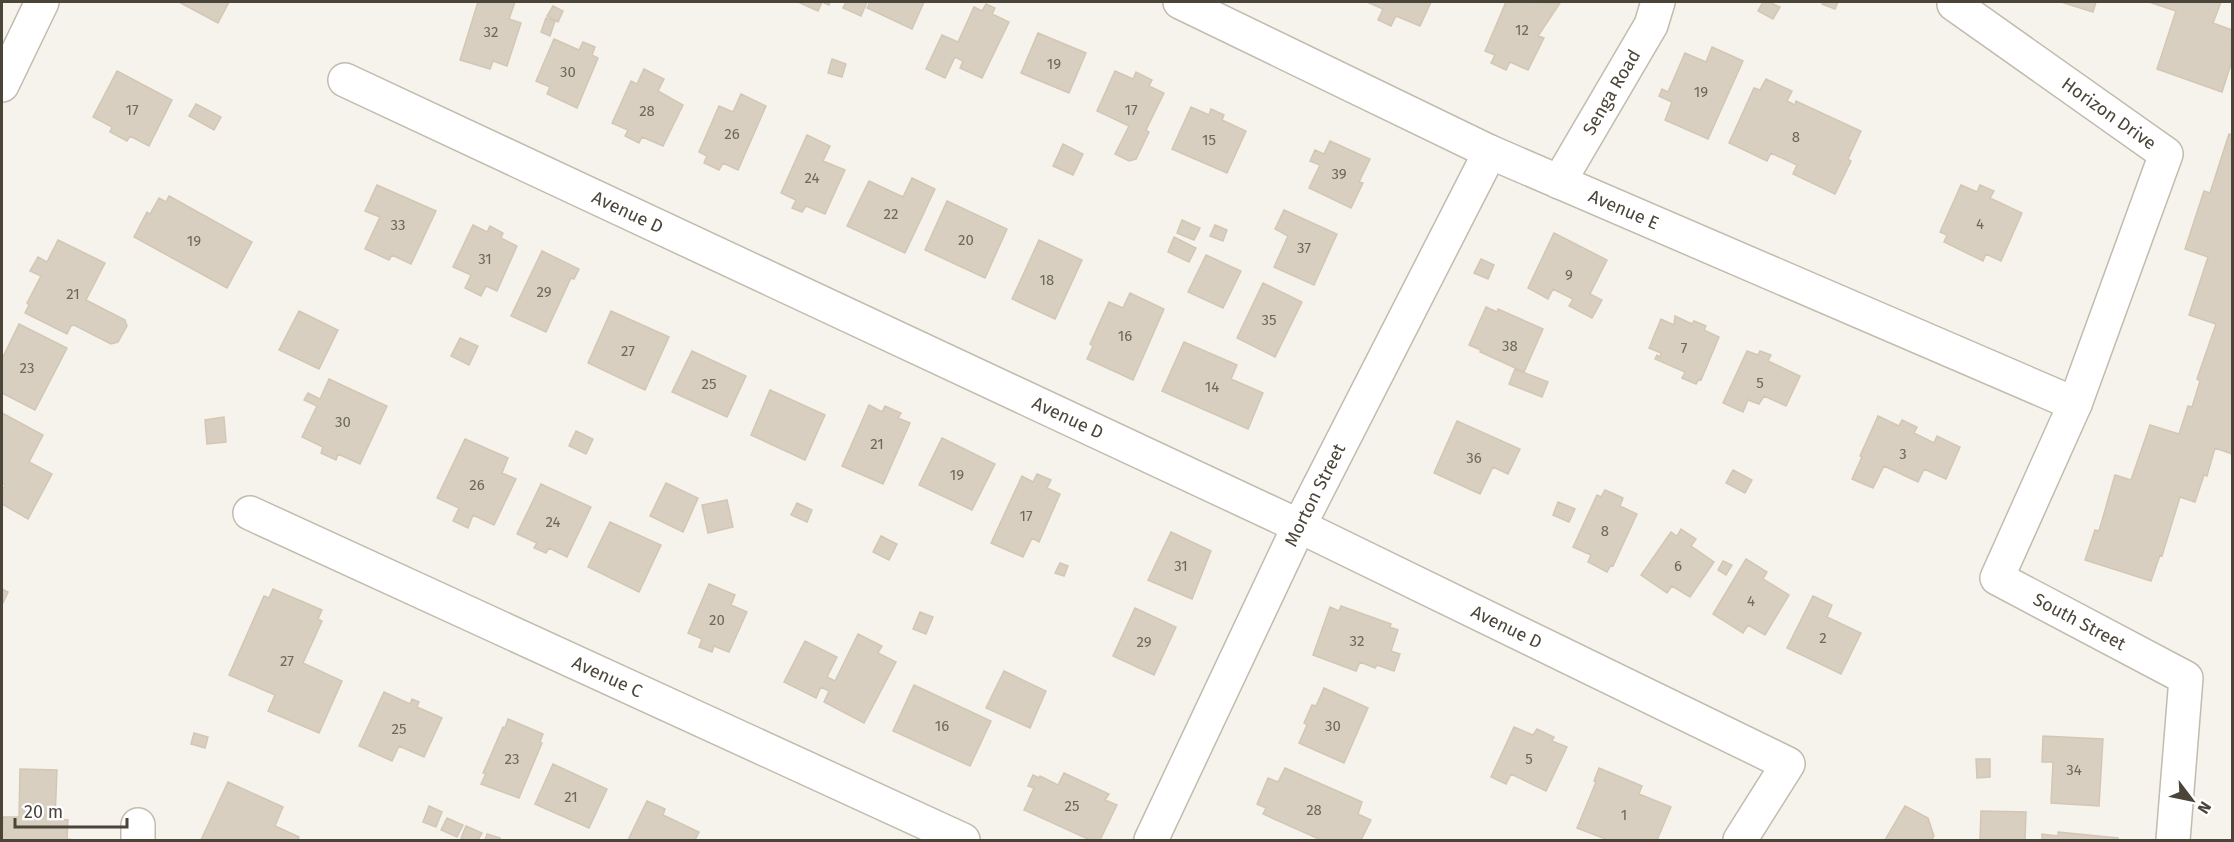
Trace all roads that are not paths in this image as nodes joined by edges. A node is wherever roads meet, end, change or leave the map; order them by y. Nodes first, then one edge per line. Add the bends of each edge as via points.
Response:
1 (42, 2) edge
2 (1180, 2) edge
3 (1658, 2) edge
4 (1955, 2) edge
5 (345, 80) dead end
6 (2, 85) edge
7 (1490, 153) junction
8 (1559, 182) junction
9 (2075, 404) junction
10 (250, 513) dead end
11 (1299, 526) junction
12 (963, 840) edge
13 (1151, 840) edge
14 (1740, 840) edge
15 (2173, 840) edge

1 - 6 street
2 - 7 street, Avenue E
3 - 8 street, Senga Road via 1651,26
4 - 9 street, Horizon Drive via 2166,154
5 - 11 street, Avenue D
7 - 8 street, Avenue E
7 - 11 street, Morton Street
8 - 9 street, Avenue E
9 - 15 street, South Street via 1997,578 2186,678
10 - 12 street, Avenue C
11 - 13 street, Morton Street
11 - 14 street, Avenue D via 1788,764

